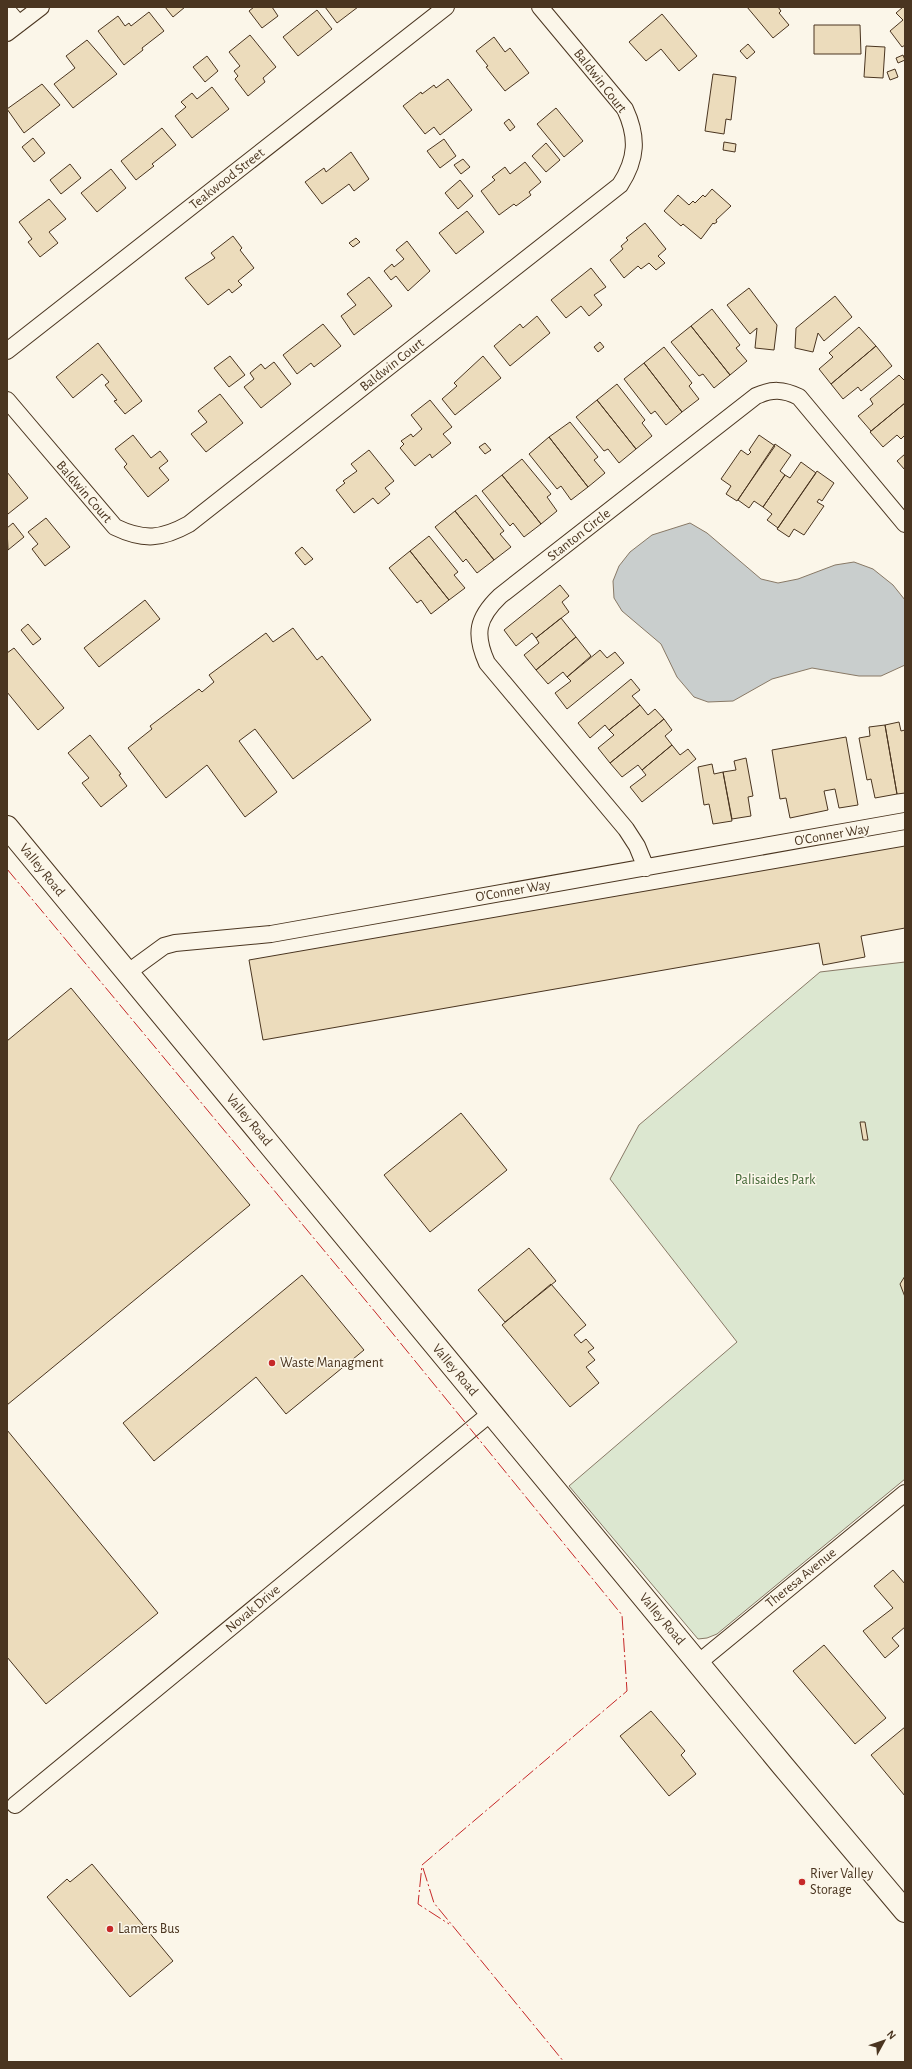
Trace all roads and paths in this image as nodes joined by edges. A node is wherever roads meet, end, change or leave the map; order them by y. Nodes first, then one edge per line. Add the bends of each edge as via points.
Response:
1 (41, 7) edge
2 (446, 7) edge
3 (540, 7) edge
4 (7, 10) edge
5 (13, 29) edge
6 (7, 351) edge
7 (7, 400) edge
8 (905, 524) edge
9 (905, 822) edge
10 (7, 827) edge
11 (646, 868) junction
12 (127, 973) junction
13 (491, 1413) junction
14 (902, 1502) edge
15 (698, 1663) junction
16 (15, 1805) dead end
17 (905, 1911) edge

1 - 5 street
2 - 6 street, Teakwood Street
3 - 7 street, Baldwin Court via 625,109 631,122 635,140 634,154 620,185 189,524 170,534 153,537 128,534 115,527
4 - 5 street
8 - 11 street, Stanton Circle via 799,397 780,390 769,390 750,401 500,596 485,612 479,634 480,647 487,663 626,829 637,846
9 - 11 street, O'Conner Way
10 - 12 main road, Valley Road
11 - 12 street, O'Conner Way via 271,934 175,943 164,946
12 - 13 main road, Valley Road
13 - 15 main road, Valley Road
13 - 16 street, Novak Drive
14 - 15 street, Theresa Avenue
15 - 17 main road, Valley Road

